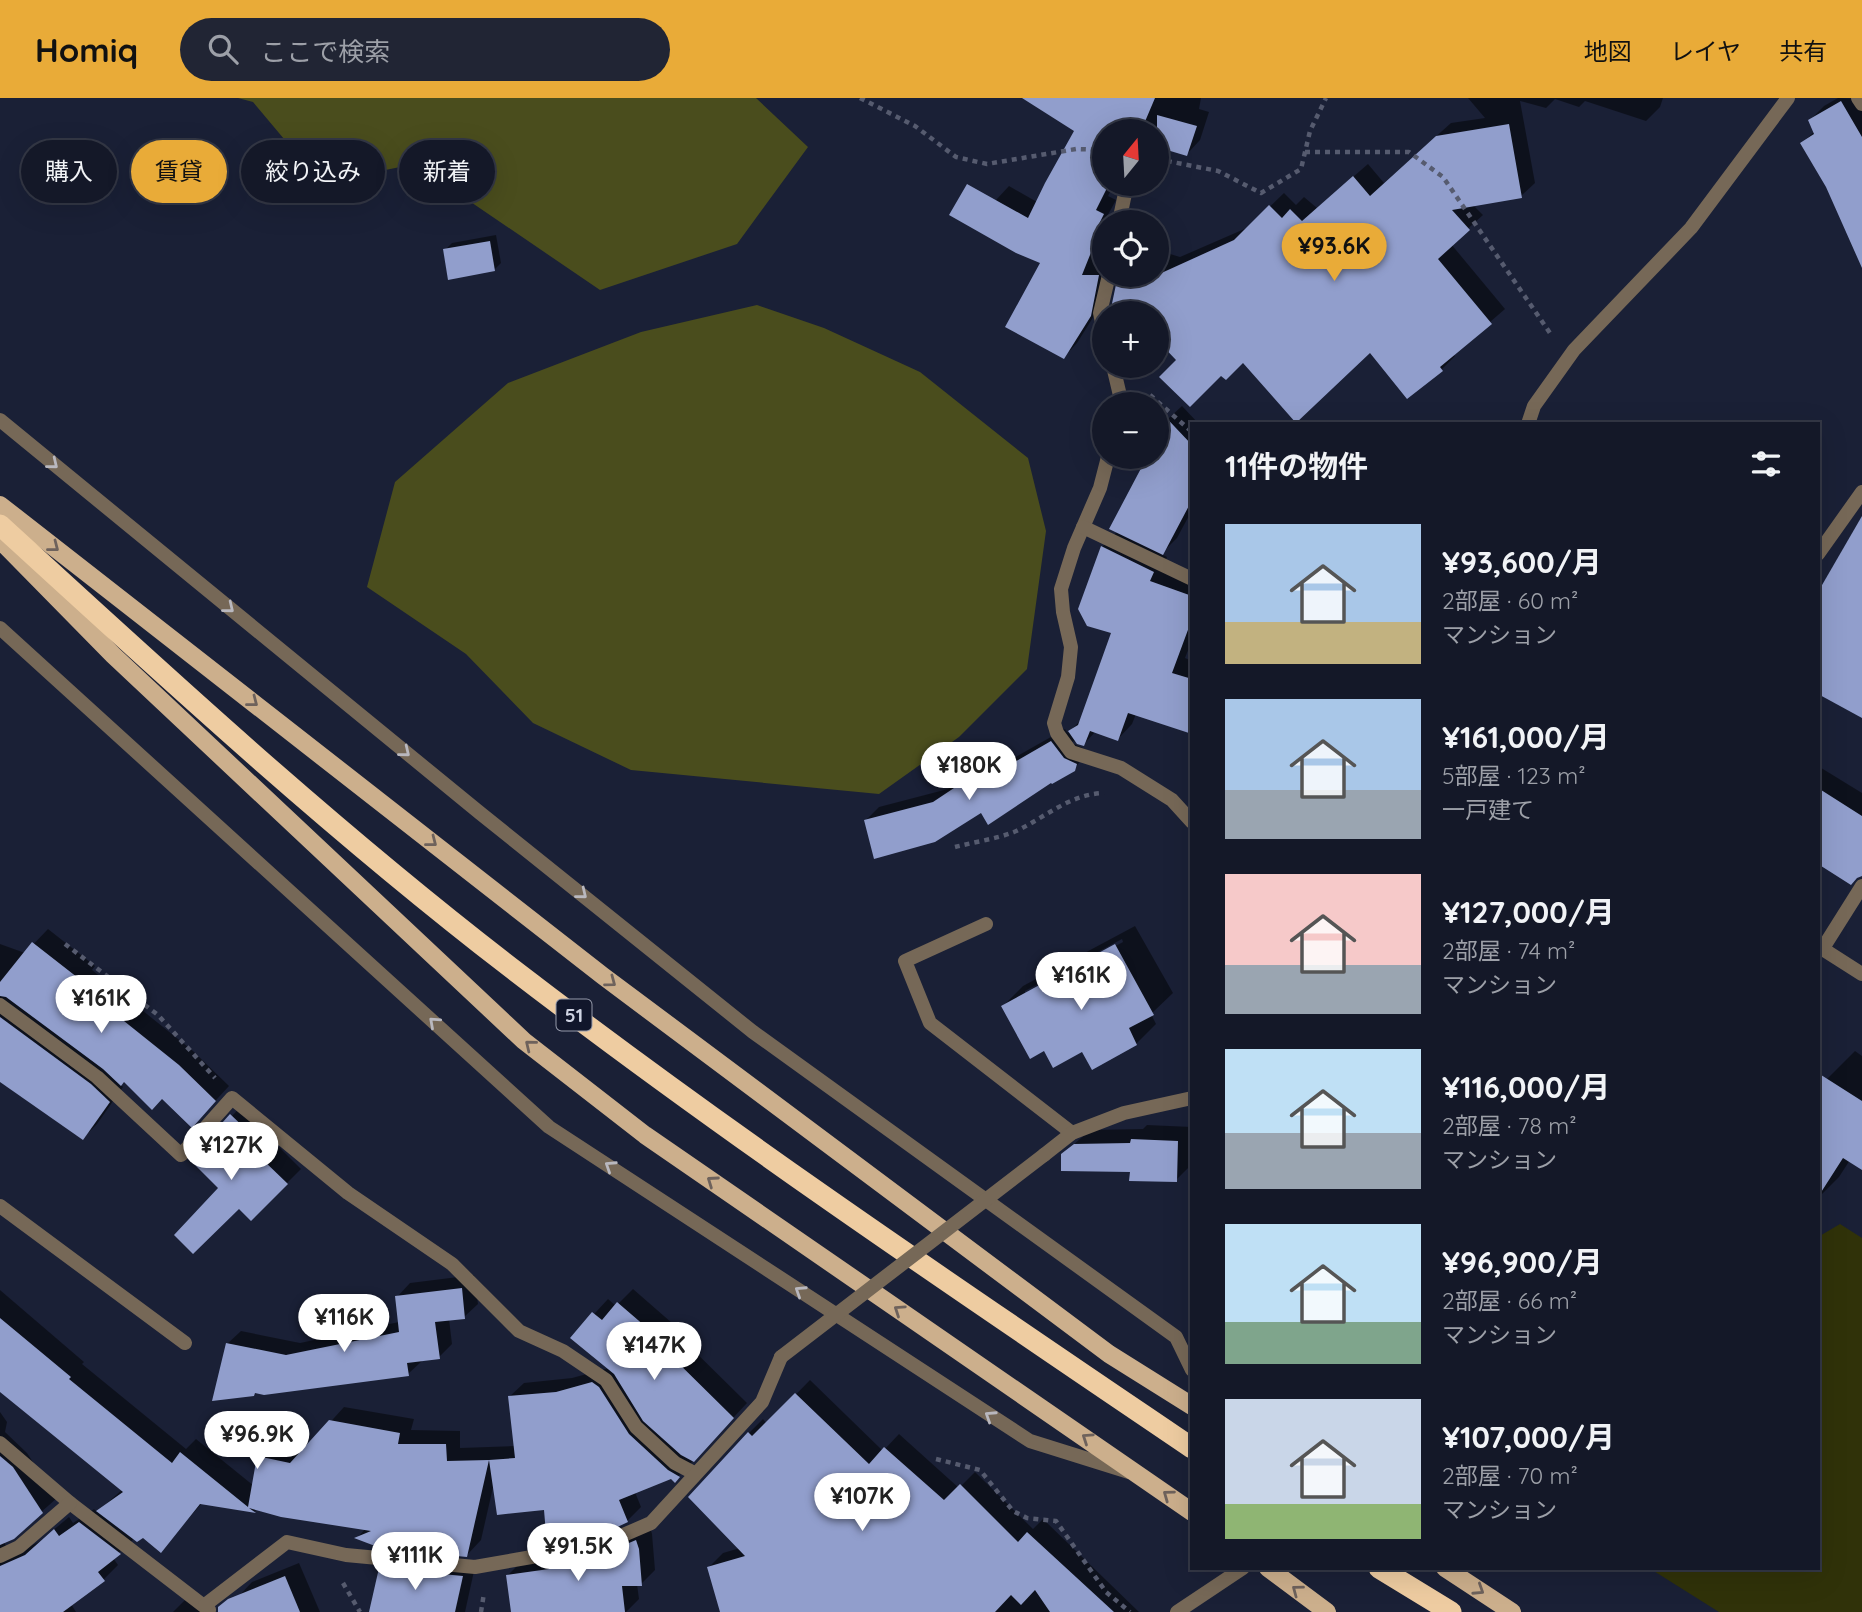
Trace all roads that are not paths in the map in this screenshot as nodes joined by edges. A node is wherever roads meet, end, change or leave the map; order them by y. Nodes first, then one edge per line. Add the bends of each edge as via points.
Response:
1 (1788, 98) edge
2 (1858, 98) edge
3 (1862, 104) edge
4 (0, 420) edge
5 (1529, 422) edge
6 (1105, 469) edge
7 (1862, 492) edge
8 (0, 505) edge
9 (0, 525) edge
10 (1083, 527) junction
11 (0, 540) edge
12 (1820, 551) edge
13 (1190, 578) edge
14 (0, 628) edge
15 (1190, 820) edge
16 (1862, 886) edge
17 (986, 924) dead end
18 (1820, 947) edge
19 (1862, 974) edge
20 (0, 1005) edge
21 (1190, 1098) edge
22 (1072, 1133) junction
23 (0, 1206) edge
24 (185, 1342) dead end
25 (1190, 1366) edge
26 (1190, 1405) edge
27 (0, 1443) edge
28 (1190, 1447) edge
29 (694, 1473) junction
30 (1143, 1477) junction
31 (70, 1503) junction
32 (1190, 1511) edge
33 (0, 1556) edge
34 (1240, 1570) edge
35 (1271, 1570) edge
36 (1382, 1570) edge
37 (1448, 1570) edge
38 (208, 1608) edge
39 (1177, 1612) edge
40 (1327, 1612) edge
41 (1451, 1612) edge
42 (1512, 1612) edge

1 - 5 street via 1691,228 1574,350 1534,406
2 - 3 street
4 -> 25 street via 754,1032 1176,1337
6 - 10 street
7 - 12 street
8 -> 26 main road, 51 via 603,976 1109,1354
9 - 28 highway, 51 via 170,682 508,966 843,1210
10 - 13 street
10 - 15 street via 1061,589 1071,648 1054,723 1057,733 1071,752 1121,768 1172,800
30 -> 11 main road, 51 via 645,1135 524,1041 113,655
30 -> 14 street via 1030,1441 550,1127
16 - 18 street
17 - 22 street via 905,961 930,1023
18 - 19 street
20 - 29 street via 97,1077 181,1155 232,1098 348,1193 452,1264 519,1331 563,1351 606,1380 636,1427 675,1463
21 - 22 street via 1124,1113
22 - 29 street, bridge via 781,1357 762,1402
23 - 24 street
27 - 31 street
29 - 38 street via 651,1523 566,1552 475,1567 346,1555 287,1542
32 -> 30 main road, 51
31 - 33 street via 19,1547
31 - 38 street
34 - 39 street
40 -> 35 main road
36 - 41 highway
37 -> 42 main road

